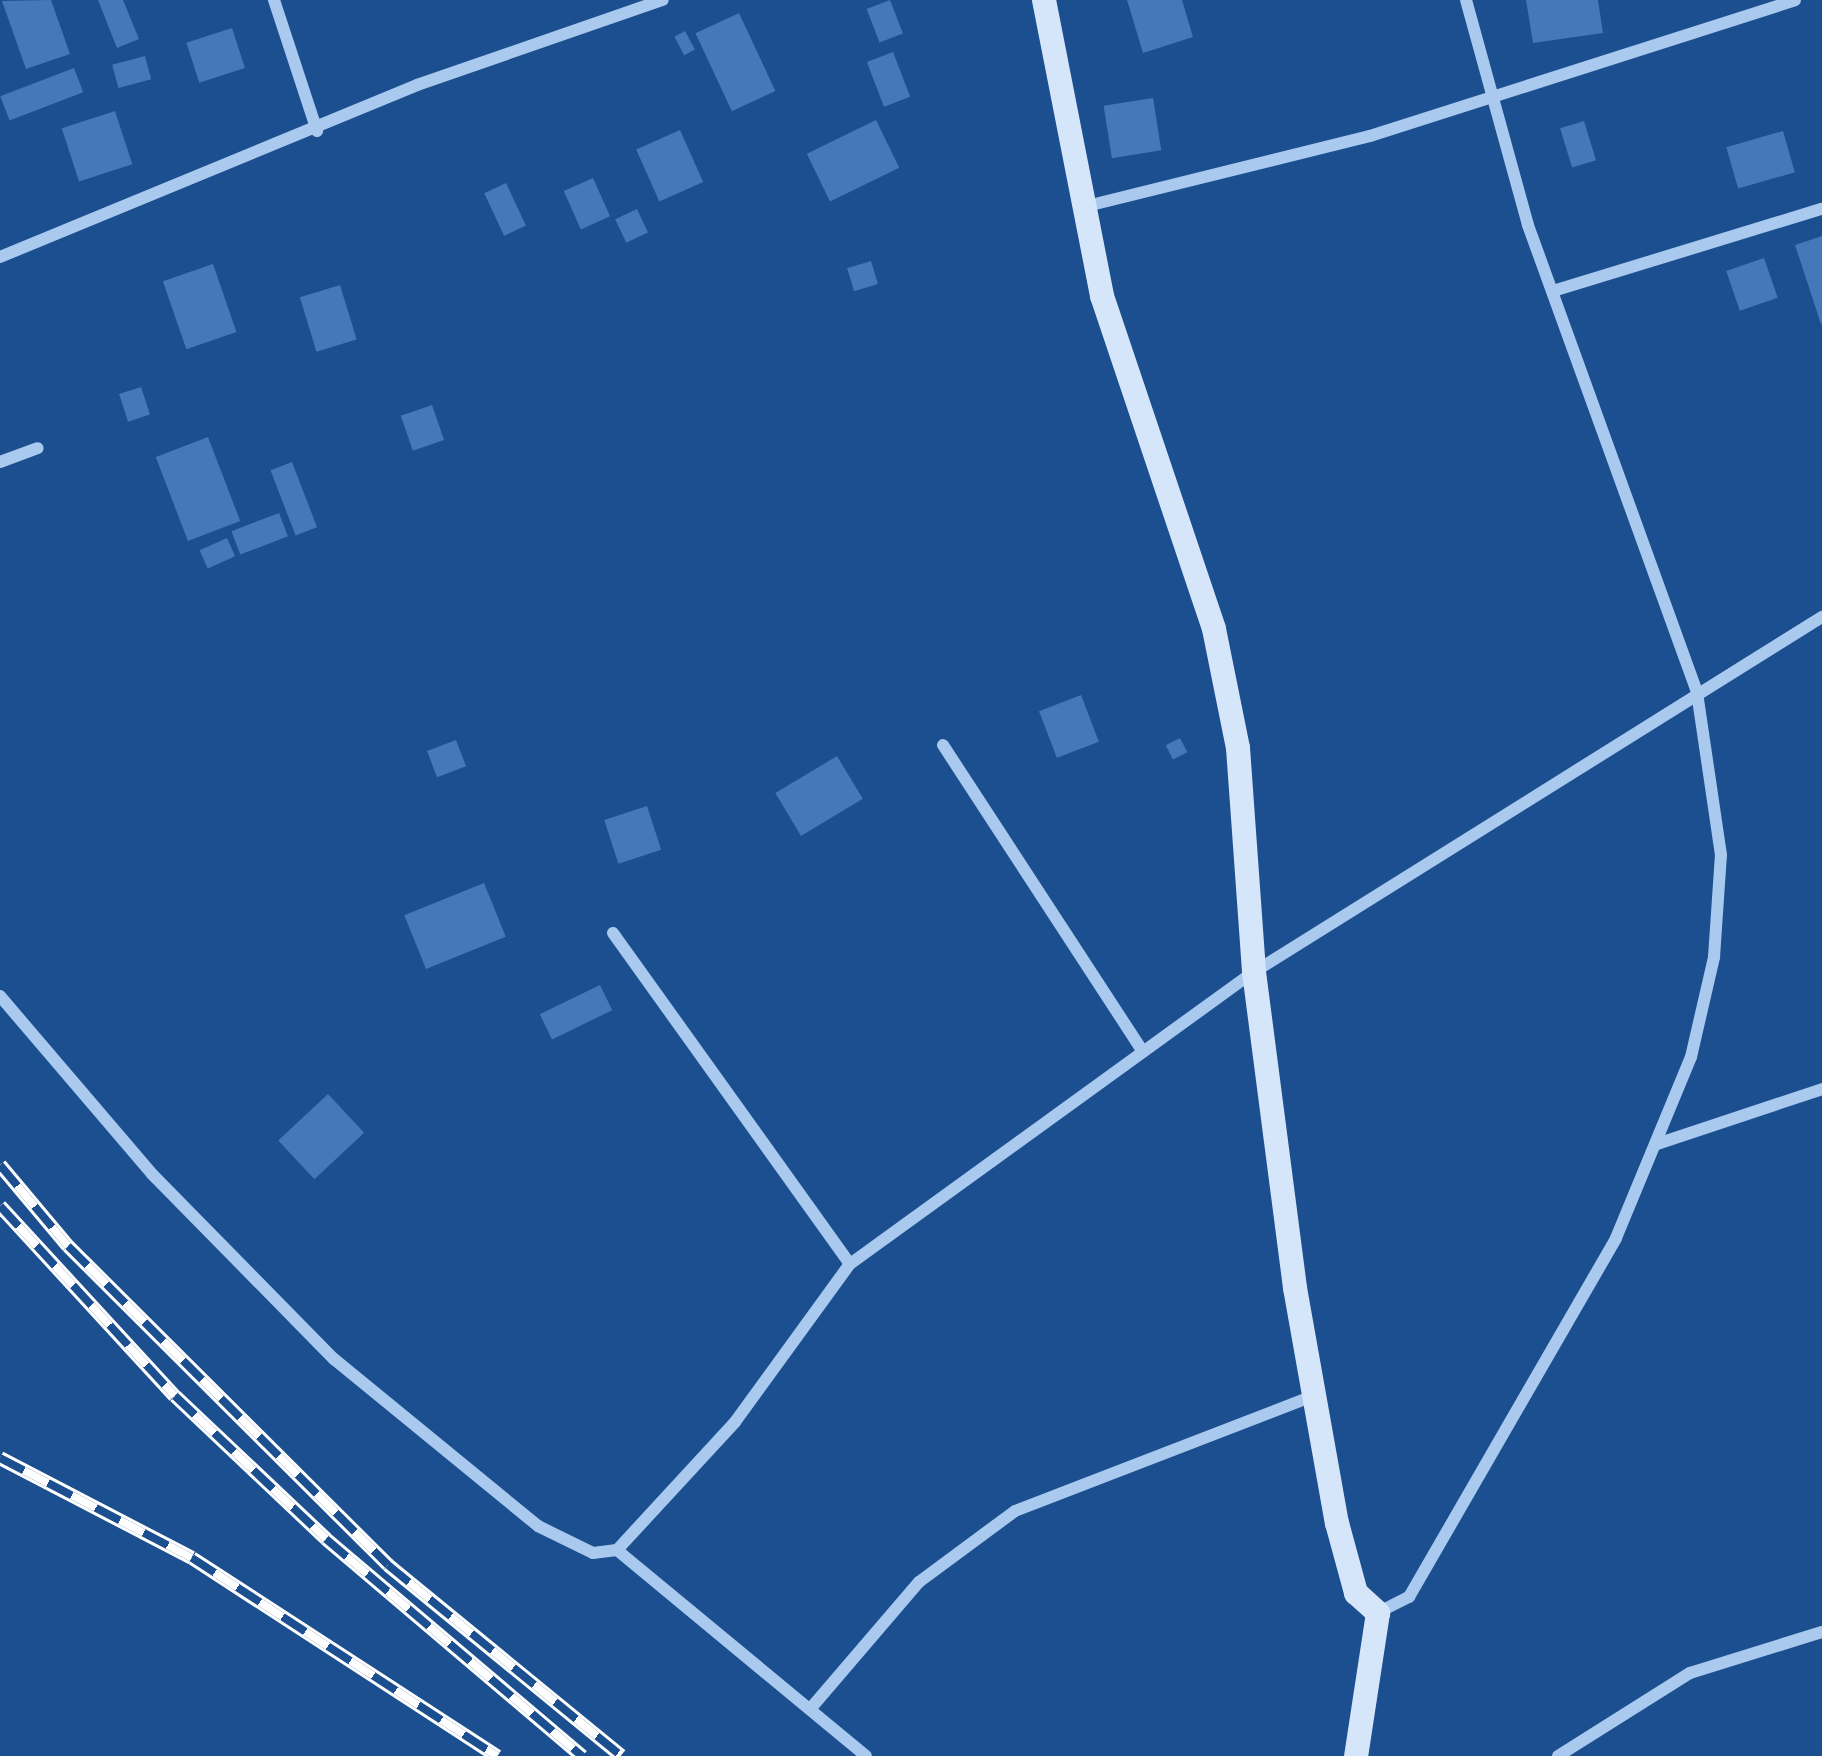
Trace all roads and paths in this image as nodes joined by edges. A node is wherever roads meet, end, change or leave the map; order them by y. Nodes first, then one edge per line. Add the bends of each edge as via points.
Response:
1 (274, 0) edge
2 (663, 0) edge
3 (1044, 0) edge
4 (1466, 0) edge
5 (1795, 0) edge
6 (1491, 98) junction
7 (317, 131) junction
8 (1082, 207) junction
9 (1822, 209) edge
10 (0, 257) edge
11 (1553, 291) junction
12 (38, 448) dead end
13 (0, 462) edge
14 (1822, 617) edge
15 (1697, 692) junction
16 (943, 745) dead end
17 (613, 933) dead end
18 (1254, 972) junction
19 (0, 996) edge
20 (1142, 1052) junction
21 (1822, 1089) edge
22 (1657, 1144) junction
23 (850, 1264) junction
24 (1314, 1396) junction
25 (617, 1550) junction
26 (1378, 1612) junction
27 (1822, 1632) edge
28 (811, 1708) junction
29 (866, 1756) edge
30 (1356, 1756) edge
31 (1558, 1756) edge

1 - 7 street
2 - 7 street via 552,34
3 - 8 street
4 - 6 street
5 - 6 street
6 - 8 street
6 - 11 street
7 - 10 street
8 - 18 street via 1102,296 1214,629 1238,748
9 - 11 street
11 - 15 street
12 - 13 street
14 - 15 street
15 - 18 street
15 - 22 street via 1720,855 1714,957 1691,1057
16 - 20 street
17 - 23 street
18 - 20 street
18 - 24 street
19 - 25 street via 152,1174 334,1359 538,1526 593,1553
20 - 23 street
21 - 22 street
22 - 26 street via 1517,1421 1409,1597
23 - 25 street via 735,1423
24 - 26 street via 1355,1593
24 - 28 street via 1015,1511 919,1582
25 - 28 street
26 - 30 street
27 - 31 street via 1690,1673
28 - 29 street

